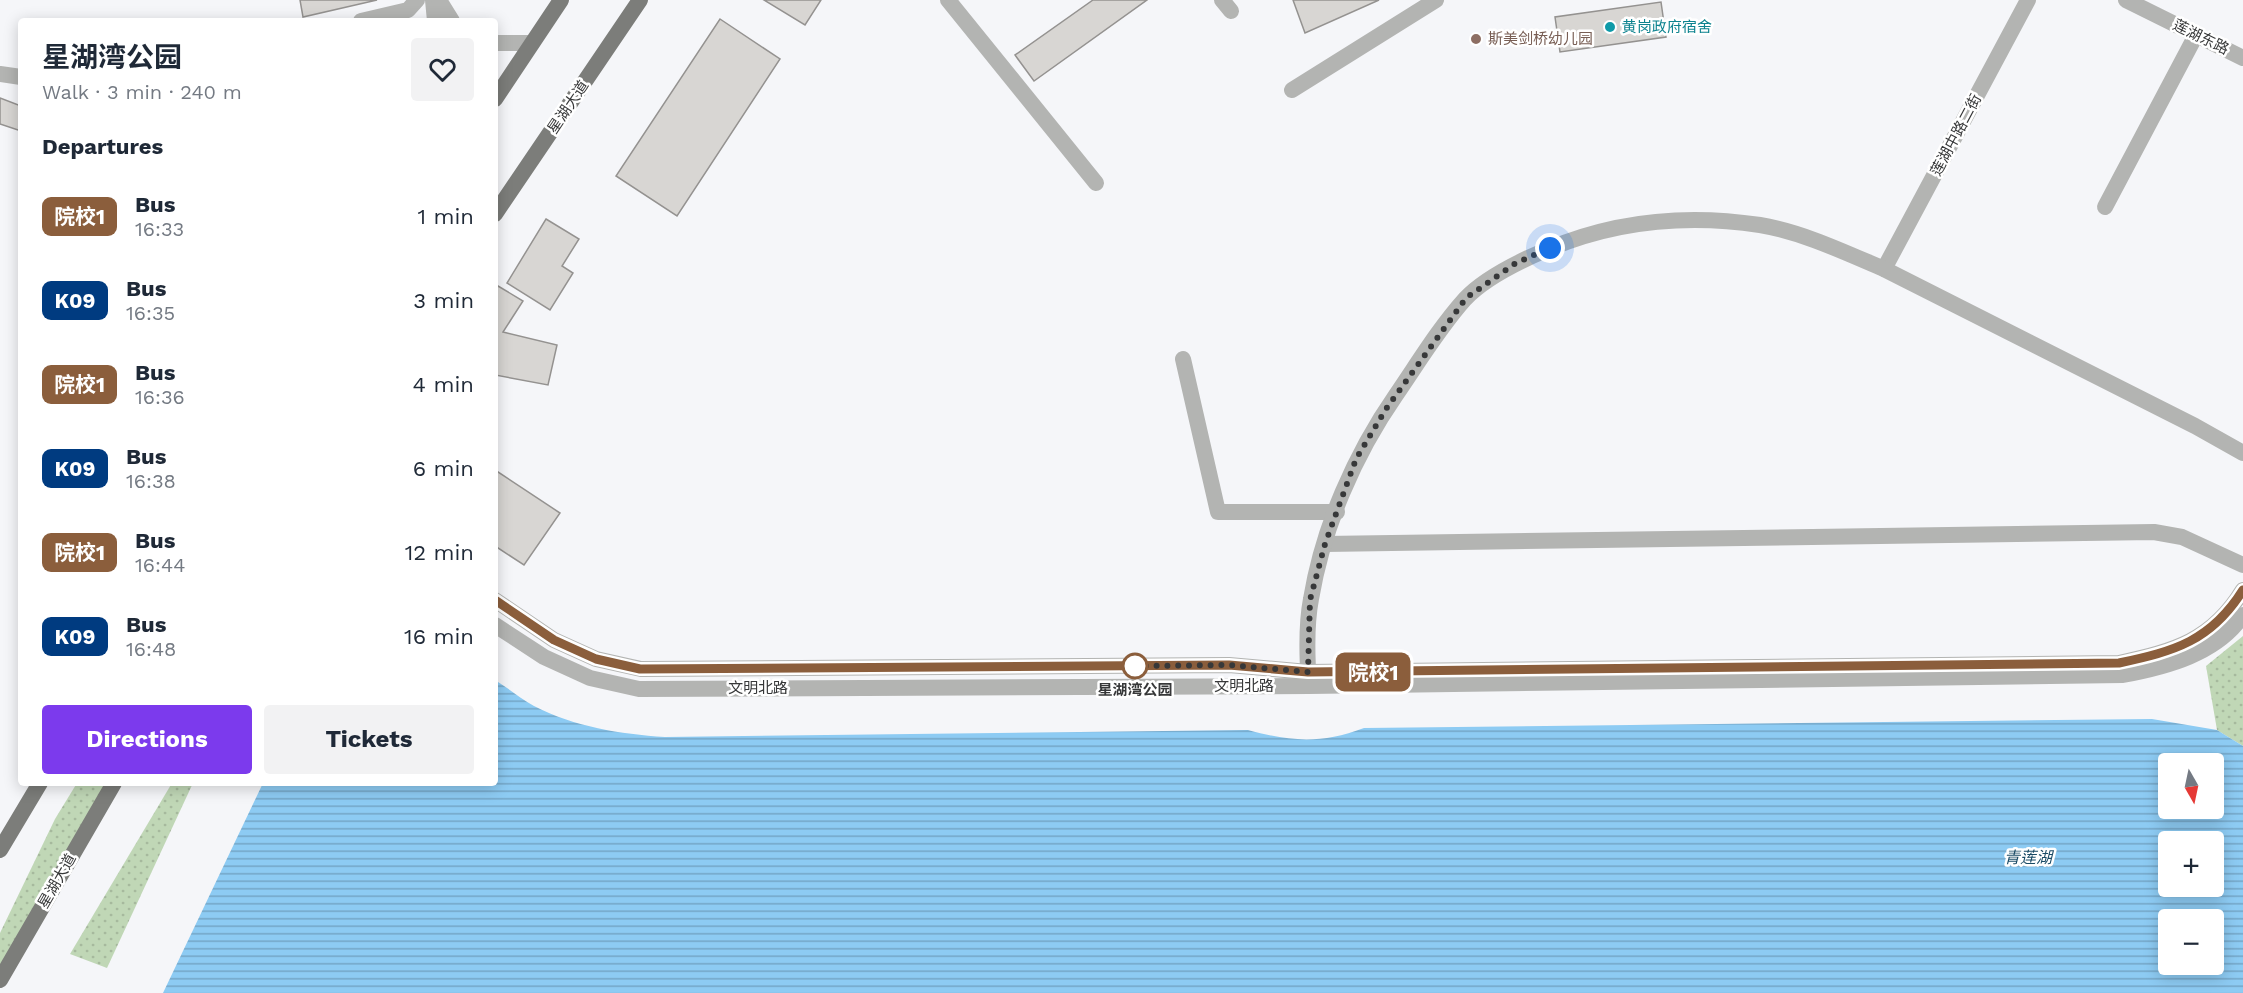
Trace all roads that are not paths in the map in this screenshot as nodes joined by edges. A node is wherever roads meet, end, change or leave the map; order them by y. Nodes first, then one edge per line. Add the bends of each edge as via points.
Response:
1 (417, 0) edge
2 (433, 0) edge
3 (439, 0) edge
4 (561, 0) edge
5 (640, 0) edge
6 (948, 0) edge
7 (1436, 0) edge
8 (2028, 0) edge
9 (2126, 0) edge
10 (629, 7) edge
11 (374, 18) edge
12 (435, 18) edge
13 (450, 18) edge
14 (2196, 35) junction
15 (498, 43) edge
16 (532, 43) junction
17 (2243, 58) edge
18 (0, 74) edge
19 (18, 77) edge
20 (1293, 90) dead end
21 (498, 94) edge
22 (1096, 183) dead end
23 (2104, 207) dead end
24 (498, 209) edge
25 (1884, 269) junction
26 (1183, 360) dead end
27 (2243, 453) edge
28 (1337, 512) junction
29 (1325, 544) junction
30 (2243, 566) edge
31 (2243, 590) edge
32 (498, 602) edge
33 (2243, 615) edge
34 (498, 627) edge
35 (1308, 679) junction
36 (38, 786) edge
37 (112, 786) edge
38 (0, 850) edge
39 (0, 980) edge

1 - 11 street via 408,10
2 - 12 street
3 - 13 street
4 - 16 main road
5 - 10 main road, 星湖大道
6 - 22 street
7 - 20 street
8 - 25 street, 莲湖中路二街
9 - 14 street, 莲湖东路
10 - 24 main road, 星湖大道
14 - 17 street, 莲湖东路
14 - 23 street
15 - 16 street
16 - 21 main road
18 - 19 street
25 - 27 street
25 - 28 street via 1832,247 1761,226 1694,219 1632,224 1567,241 1516,263 1466,298 1423,355 1356,459
26 - 28 street via 1218,512
28 - 29 street
29 - 30 street via 2154,532 2182,537
29 - 35 street via 1310,600
31 - 35 street, 文明北路 via 2229,614 2199,637 2163,653 2119,663
32 - 35 street, 文明北路 via 554,640 596,659 640,669 1229,665
33 - 35 street, 文明北路 via 2204,650 2166,667 2123,675
34 - 35 street, 文明北路 via 544,657 590,678 639,689
36 - 38 main road
37 - 39 main road, 星湖大道

